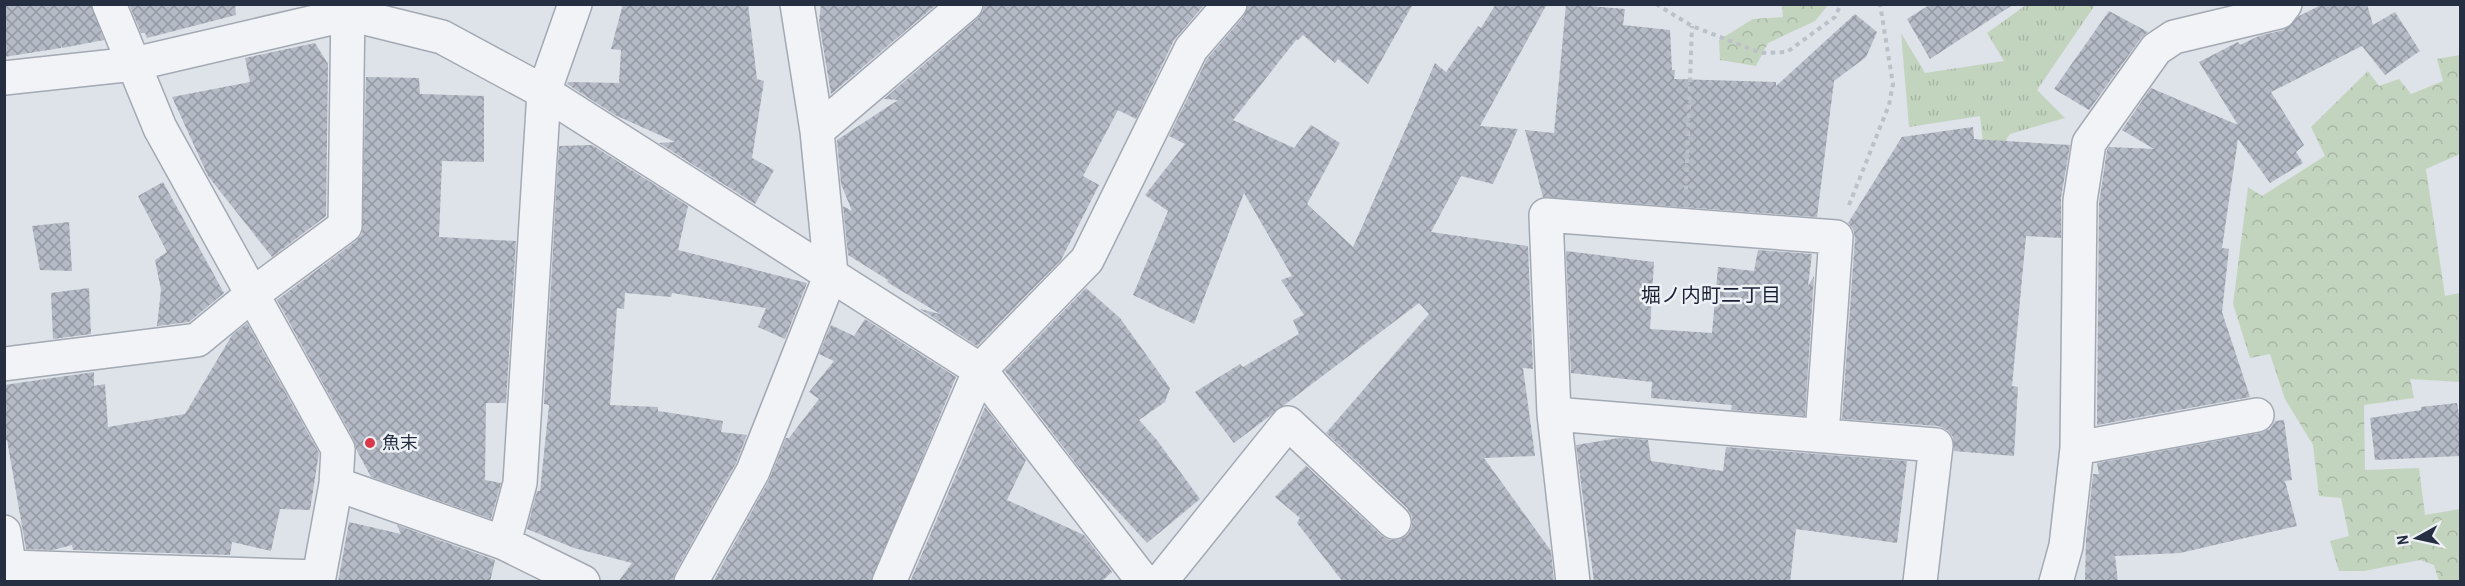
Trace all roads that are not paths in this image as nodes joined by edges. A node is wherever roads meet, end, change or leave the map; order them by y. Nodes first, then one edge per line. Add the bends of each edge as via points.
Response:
1 (109, 4) edge
2 (575, 4) edge
3 (797, 4) edge
4 (966, 4) edge
5 (1230, 4) edge
6 (2285, 4) edge
7 (349, 9) edge
8 (134, 64) junction
9 (4, 78) edge
10 (544, 92) junction
11 (817, 131) junction
12 (831, 274) junction
13 (253, 294) junction
14 (4, 364) edge
15 (980, 370) junction
16 (1554, 414) junction
17 (2257, 415) dead end
18 (1822, 435) junction
19 (2077, 448) junction
20 (336, 484) junction
21 (1394, 522) dead end
22 (4, 532) edge
23 (504, 543) junction
24 (11, 574) edge
25 (142, 576) edge
26 (319, 579) edge
27 (583, 582) edge
28 (691, 582) edge
29 (889, 582) edge
30 (1144, 582) edge
31 (1160, 582) edge
32 (1573, 582) edge
33 (1920, 582) edge
34 (2056, 582) edge

1 - 8 street
2 - 10 street
3 - 11 street
4 - 11 street
5 - 15 street via 1191,49 1087,260
6 - 19 street via 2279,12 2174,38 2156,49 2089,143 2080,201
7 - 8 street
7 - 10 street via 442,37
7 - 13 street via 345,226
8 - 9 street
8 - 13 street via 160,128
10 - 12 street
10 - 23 street via 520,483
11 - 12 street
12 - 15 street
12 - 28 street via 753,471
13 - 14 street via 197,340
13 - 20 street via 338,449
15 - 29 street
15 - 30 street
16 - 18 street
16 - 18 street via 1546,215 1836,237
16 - 32 street
17 - 19 street
18 - 33 street via 1936,445
19 - 34 street via 2066,546
20 - 23 street
20 - 26 street
21 - 31 street via 1288,423
22 - 24 street
23 - 27 street
24 - 25 street
25 - 26 street

